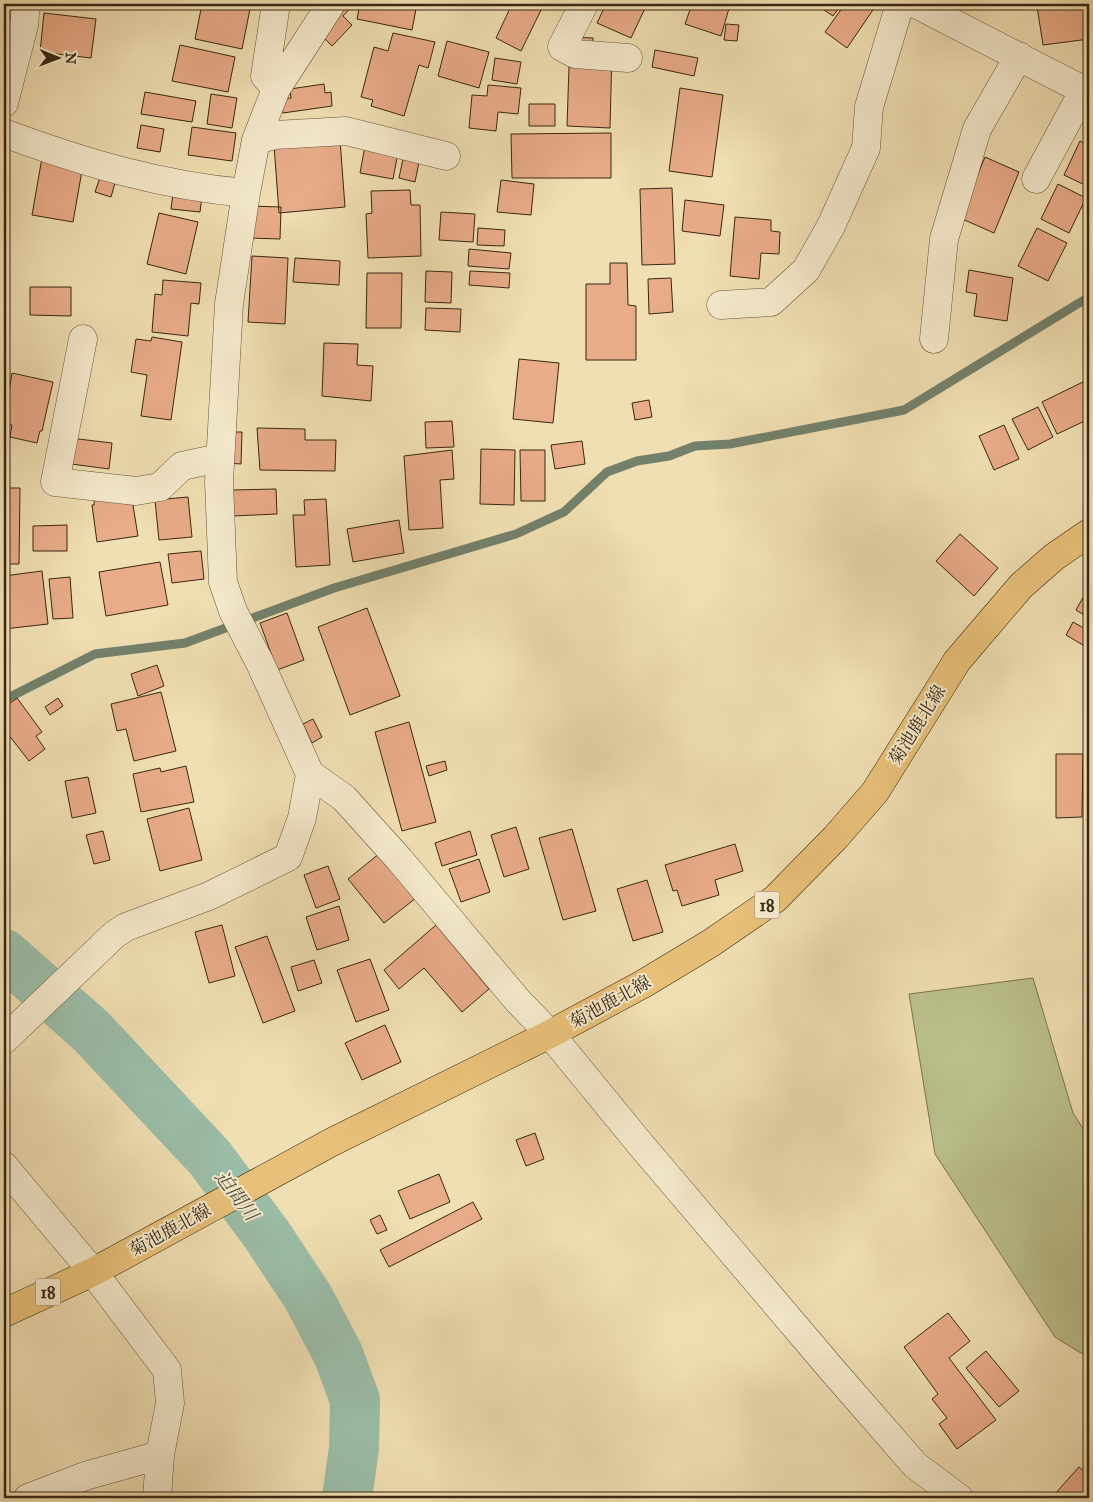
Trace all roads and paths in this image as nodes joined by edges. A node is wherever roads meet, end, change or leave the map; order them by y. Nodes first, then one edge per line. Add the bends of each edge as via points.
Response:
1 (26, 4) edge
2 (276, 4) edge
3 (331, 4) edge
4 (584, 4) edge
5 (900, 4) edge
6 (916, 4) edge
7 (1019, 56) junction
8 (628, 58) dead end
9 (276, 89) junction
10 (1088, 90) edge
11 (4, 103) edge
12 (4, 133) edge
13 (256, 140) junction
14 (446, 156) dead end
15 (1036, 178) dead end
16 (246, 193) junction
17 (721, 305) dead end
18 (83, 339) dead end
19 (934, 339) dead end
20 (220, 463) junction
21 (1089, 533) edge
22 (310, 774) junction
23 (550, 1034) junction
24 (4, 1040) edge
25 (4, 1166) edge
26 (93, 1272) junction
27 (4, 1313) edge
28 (160, 1455) junction
29 (28, 1498) edge
30 (157, 1498) edge
31 (959, 1498) edge

1 - 11 street via 24,25
2 - 9 street via 265,76
3 - 9 street
4 - 8 street via 562,47 575,54
5 - 17 street via 869,107 866,148 831,226 806,270 771,302
6 - 7 street
7 - 10 street
7 - 19 street via 977,129 944,239
9 - 13 street
10 - 15 street
12 - 16 street via 166,183
13 - 14 street via 275,134 346,131
13 - 16 street
16 - 20 street via 229,304
18 - 20 street via 56,482 136,491 160,487 182,466 210,460
20 - 22 street via 223,582 233,611
21 - 23 main road, 菊池鹿北線 / 18 via 1054,557 1021,586 957,661 875,792 775,899 703,948
22 - 23 street via 344,798
22 - 24 street via 302,818 288,858 209,896 126,927
23 - 26 main road, 菊池鹿北線 / 18 via 332,1142
23 - 31 street via 834,1372 916,1465
25 - 26 street
26 - 27 main road, 菊池鹿北線 / 18
26 - 28 street via 167,1370 170,1403
28 - 29 street via 85,1476
28 - 30 street

